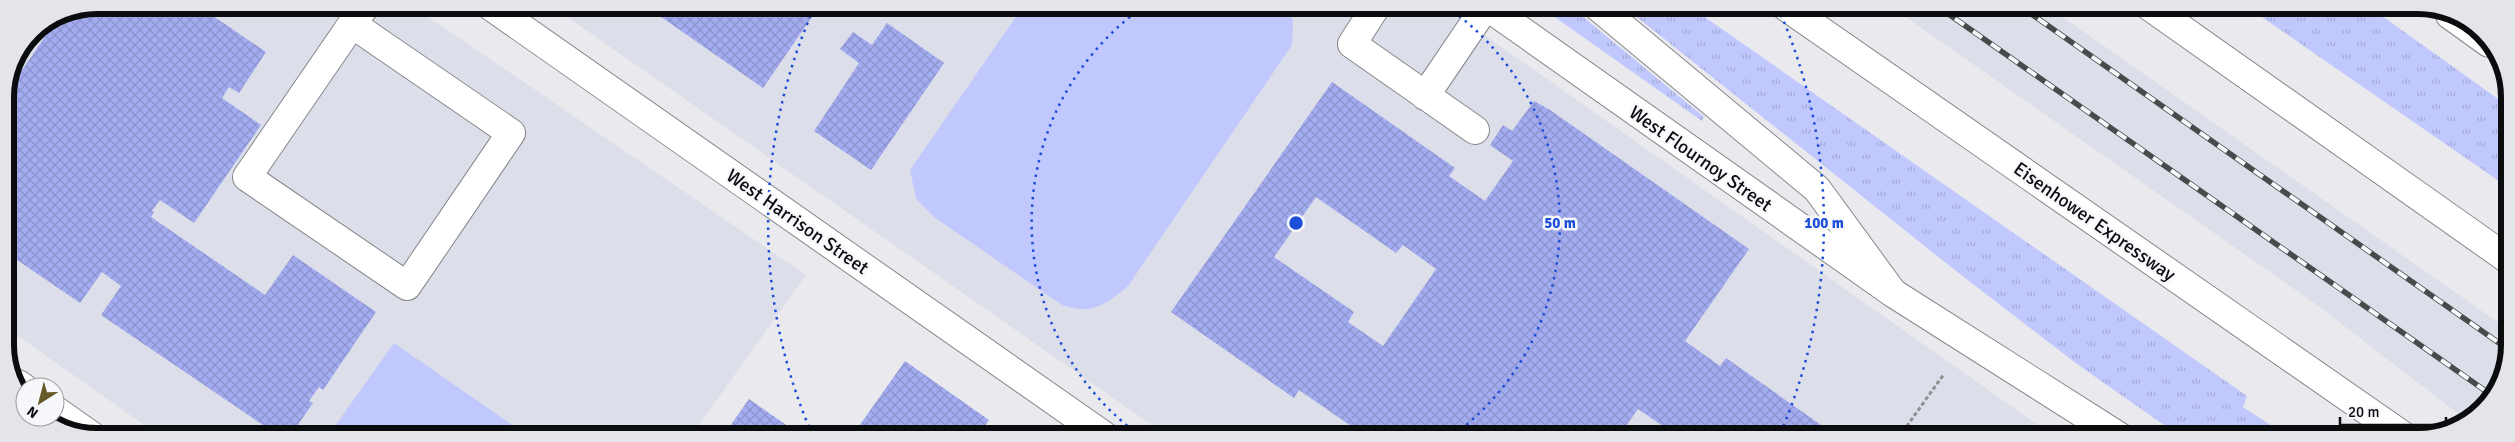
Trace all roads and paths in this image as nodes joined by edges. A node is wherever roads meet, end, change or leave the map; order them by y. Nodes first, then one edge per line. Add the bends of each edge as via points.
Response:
1 (502, 14) edge
2 (1372, 14) edge
3 (1481, 14) edge
4 (1497, 14) edge
5 (1607, 14) edge
6 (1796, 14) edge
7 (2159, 14) edge
8 (359, 15) edge
9 (1425, 96) junction
10 (1475, 130) dead end
11 (2501, 254) edge
12 (1893, 293) junction
13 (1944, 374) dead end
14 (65, 417) edge
15 (77, 426) edge
16 (1095, 428) edge
17 (1905, 428) edge
18 (2106, 428) edge
19 (2392, 428) edge

1 - 16 main road, West Harrison Street
2 - 9 main road via 1352,44
3 - 9 main road
4 - 12 main road, West Flournoy Street
5 - 12 main road via 1817,189
6 - 19 main road, Eisenhower Expressway
7 - 11 main road
8 - 8 main road via 247,177 407,286 511,133
9 - 10 main road
12 - 18 main road, West Flournoy Street
13 - 17 path
14 - 15 main road

